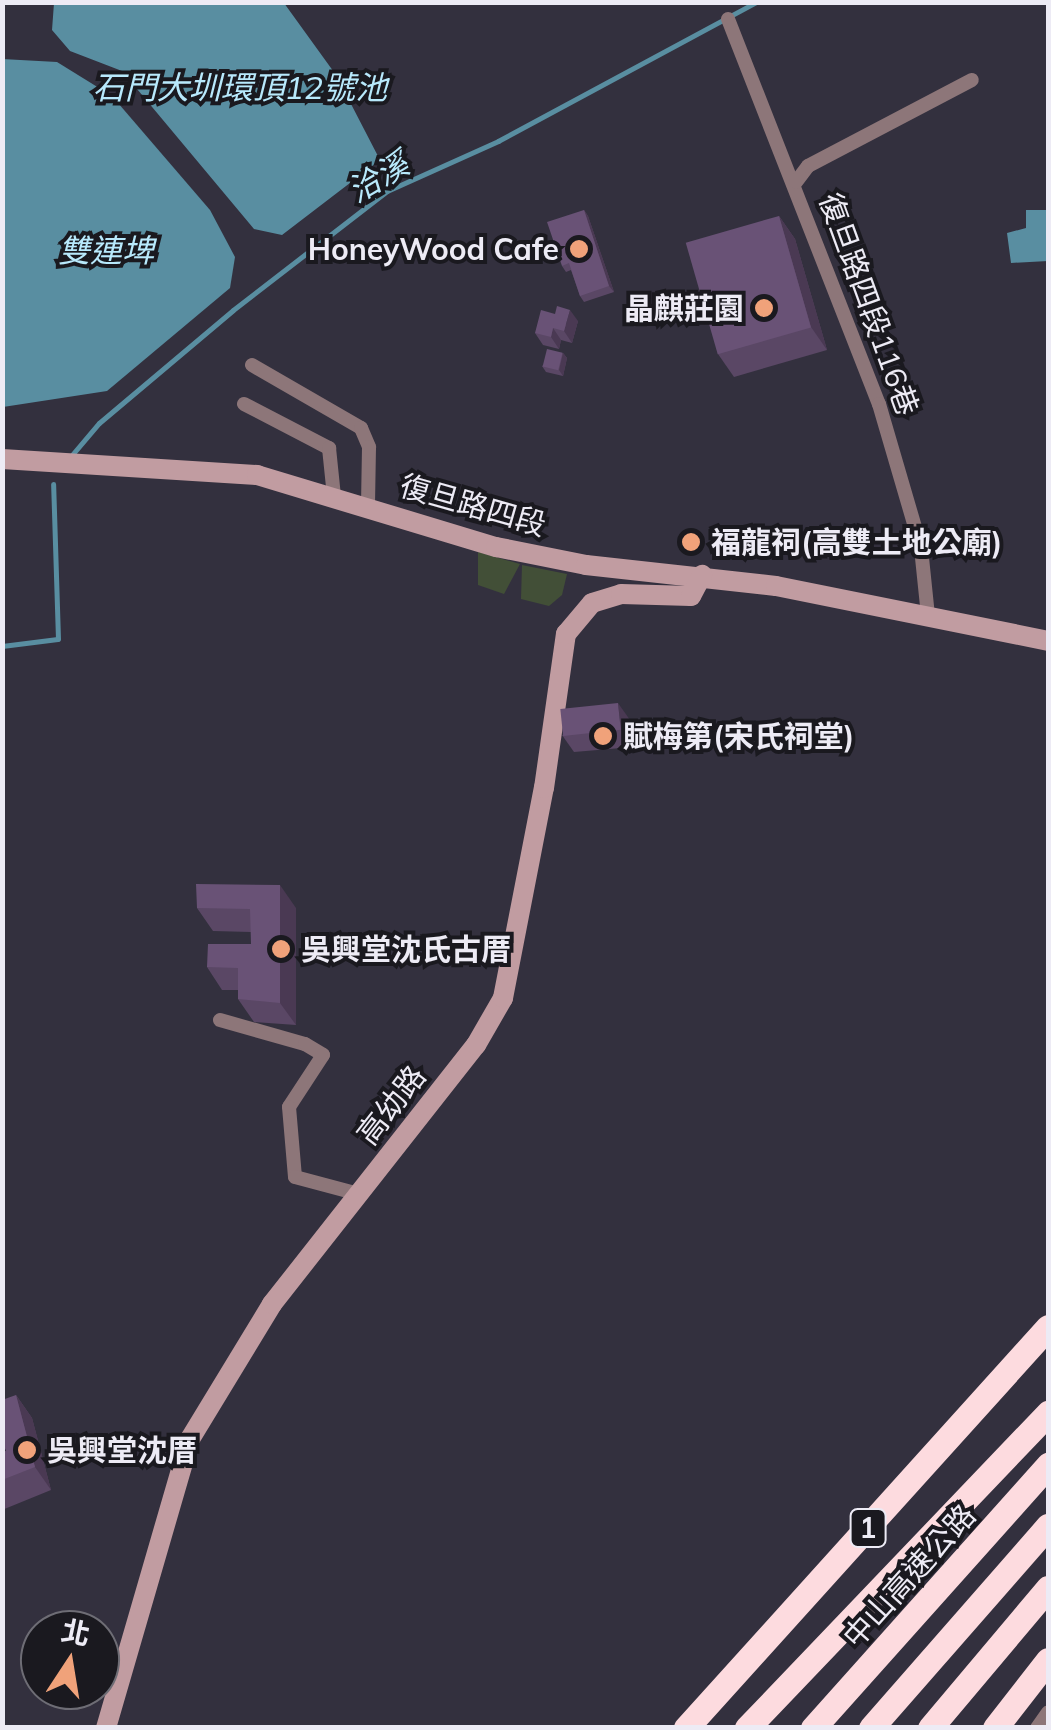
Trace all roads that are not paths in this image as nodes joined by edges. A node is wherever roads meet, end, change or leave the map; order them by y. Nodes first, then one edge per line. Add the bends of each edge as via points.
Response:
1 (728, 19) dead end
2 (972, 80) dead end
3 (796, 182) junction
4 (252, 365) dead end
5 (244, 404) dead end
6 (2, 459) edge
7 (334, 496) junction
8 (368, 505) junction
9 (702, 575) junction
10 (928, 616) junction
11 (1048, 641) edge
12 (220, 1020) dead end
13 (359, 1194) junction
14 (1048, 1327) edge
15 (1048, 1413) edge
16 (1048, 1465) edge
17 (1048, 1526) edge
18 (1048, 1588) edge
19 (1048, 1660) edge
20 (1048, 1712) edge
21 (106, 1728) edge
22 (686, 1728) edge
23 (747, 1728) edge
24 (813, 1728) edge
25 (871, 1728) edge
26 (930, 1728) edge
27 (994, 1728) edge
28 (1037, 1728) edge

1 - 3 street, 復旦路四段116巷
2 - 3 street via 808,166
3 - 10 street, 復旦路四段116巷 via 879,404 921,548
4 - 8 street via 361,428 370,447
5 - 7 street via 329,448
6 - 7 street, 復旦路四段 via 257,475
7 - 8 street, 復旦路四段
8 - 9 street, 復旦路四段 via 496,547 586,565
9 - 10 street, 復旦路四段
9 - 13 street, 高幼路 via 691,596 606,598 573,620 503,998 476,1045
10 - 11 street, 復旦路四段
12 - 13 street via 323,1055 289,1108 296,1178
13 - 21 street, 高幼路 via 272,1304 190,1440
14 - 22 highway, 1
15 - 23 highway
16 - 24 highway, 中山高速公路
17 - 25 highway
18 - 26 highway
19 - 27 highway
20 - 28 street

